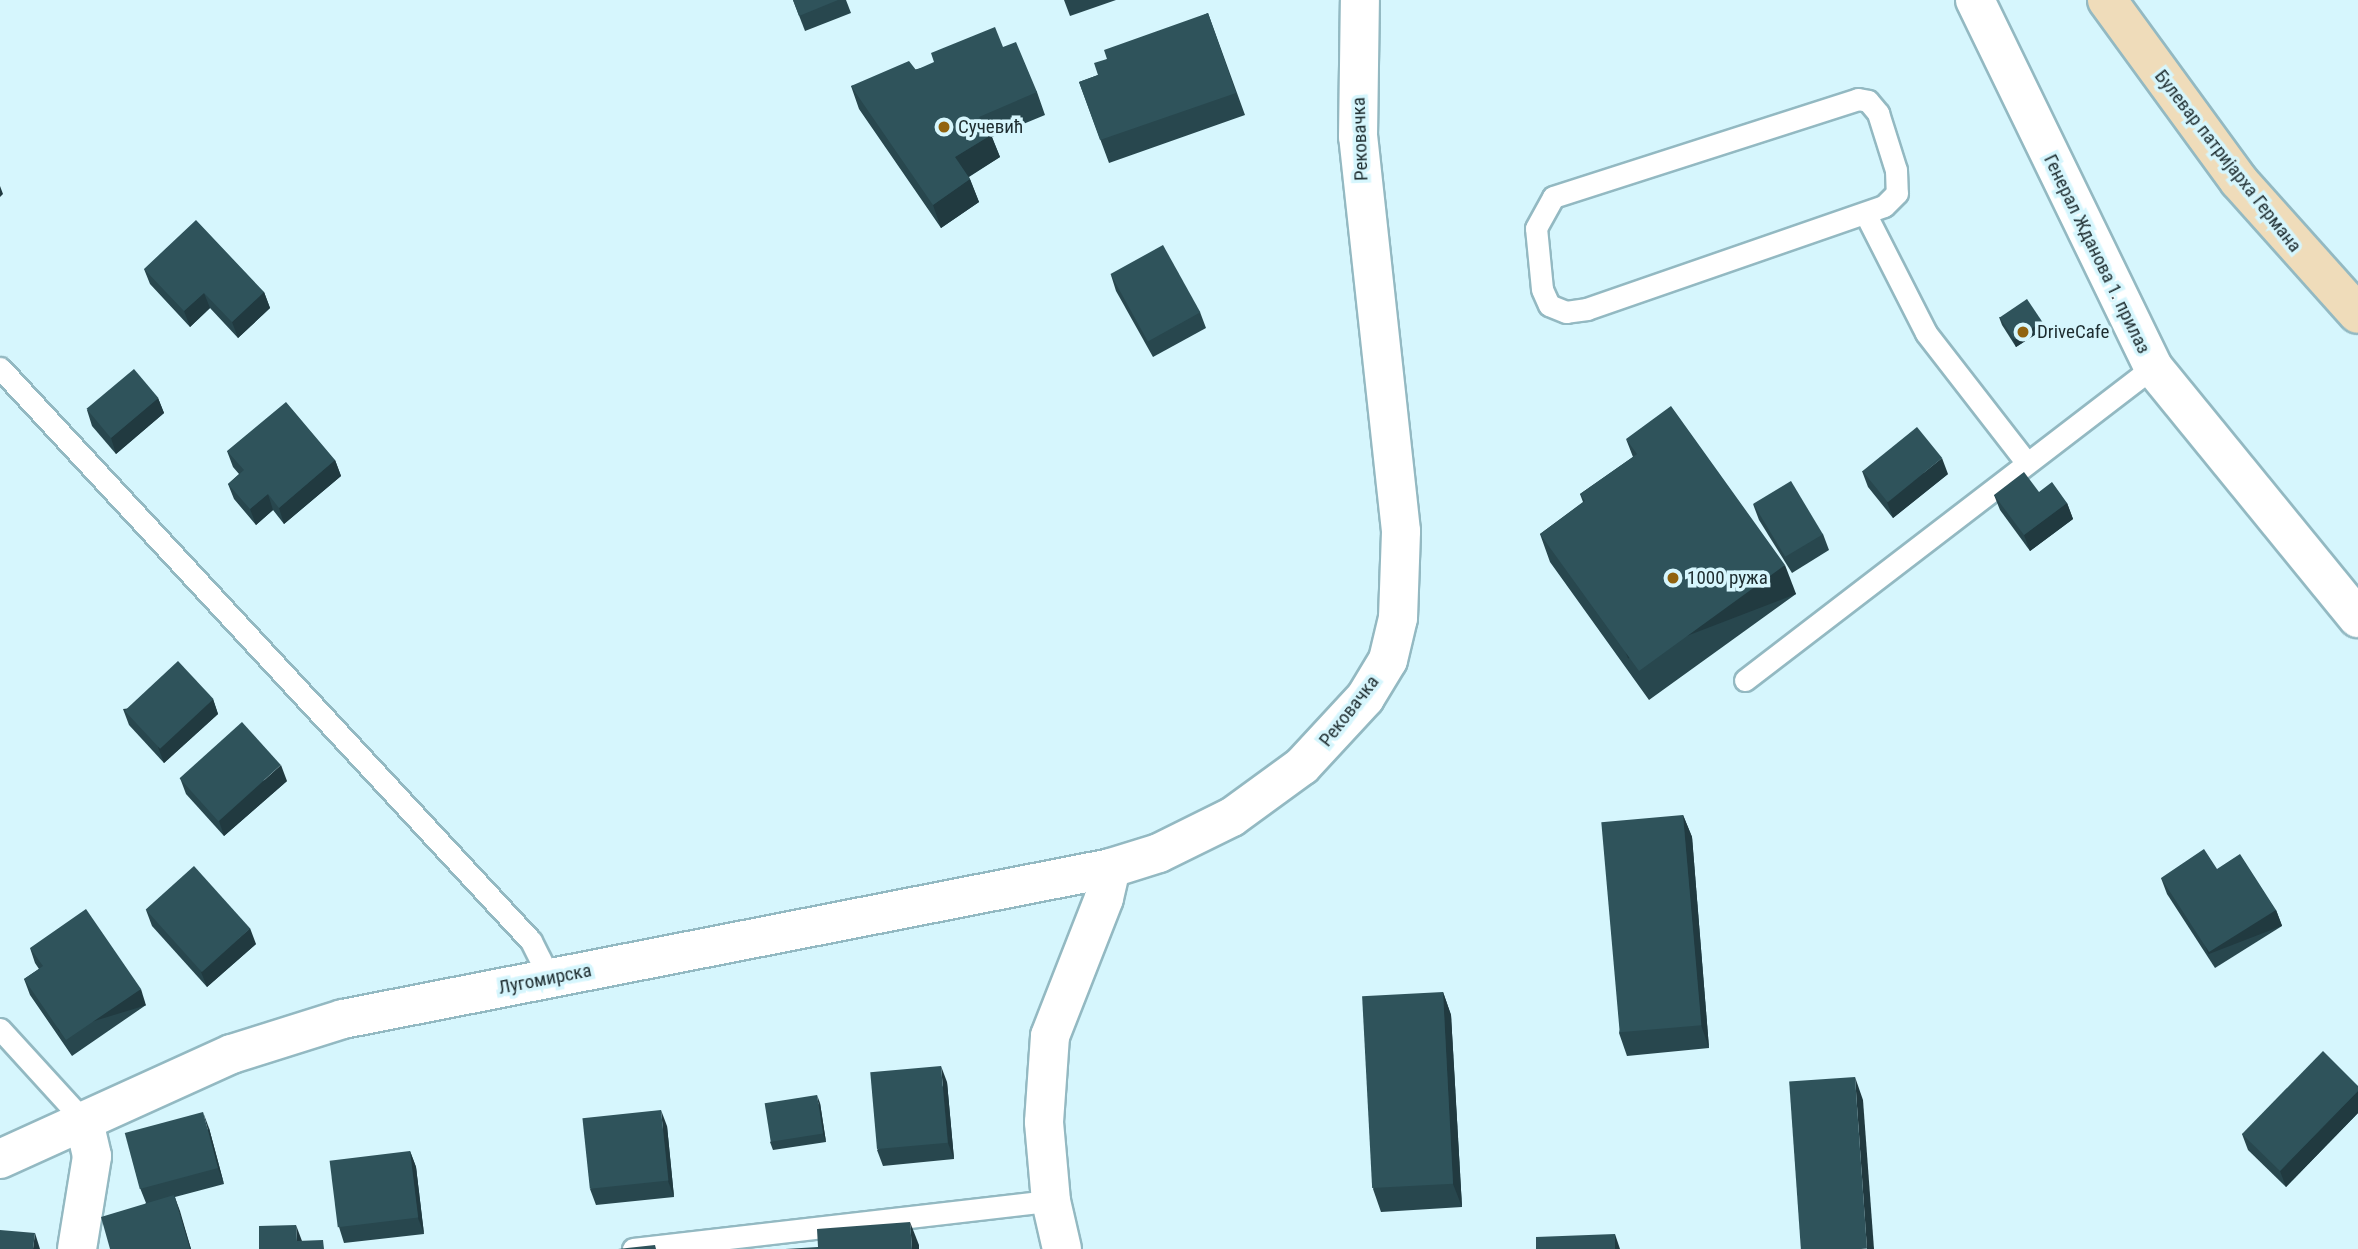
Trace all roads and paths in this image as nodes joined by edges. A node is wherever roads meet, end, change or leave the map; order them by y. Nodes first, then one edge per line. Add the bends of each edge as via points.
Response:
1 (1360, 0) edge
2 (1975, 0) edge
3 (2107, 0) edge
4 (1866, 215) junction
5 (2358, 314) edge
6 (2154, 367) junction
7 (0, 368) edge
8 (2026, 462) junction
9 (2358, 618) edge
10 (1745, 680) dead end
11 (1111, 868) junction
12 (550, 979) junction
13 (0, 1029) edge
14 (84, 1121) junction
15 (0, 1159) edge
16 (1051, 1201) junction
17 (77, 1249) edge
18 (633, 1249) edge
19 (1062, 1249) edge

1 - 11 street, Рековачка via 1357,77 1362,191 1401,531 1398,618 1388,660 1365,698 1329,739 1266,795 1159,853
2 - 6 street, Генерал Жданова 1. прилаз via 2116,298
3 - 5 main road, Булевар патријарха Германа via 2239,181
4 - 4 lane via 1587,309 1566,312 1549,305 1542,289 1536,228 1553,197 1858,99 1868,101 1878,113 1899,183 1892,200
4 - 8 lane via 1948,367
6 - 8 lane
6 - 9 street, Генерал Жданова 1. прилаз
7 - 12 lane via 531,941
8 - 10 lane
11 - 12 street, Лугомирска
11 - 16 street via 1104,898 1050,1036 1044,1095
12 - 14 street, Лугомирска via 390,1008 289,1035 232,1054
13 - 14 lane
14 - 15 street, Лугомирска
14 - 17 street via 92,1156
16 - 18 lane
16 - 19 street

